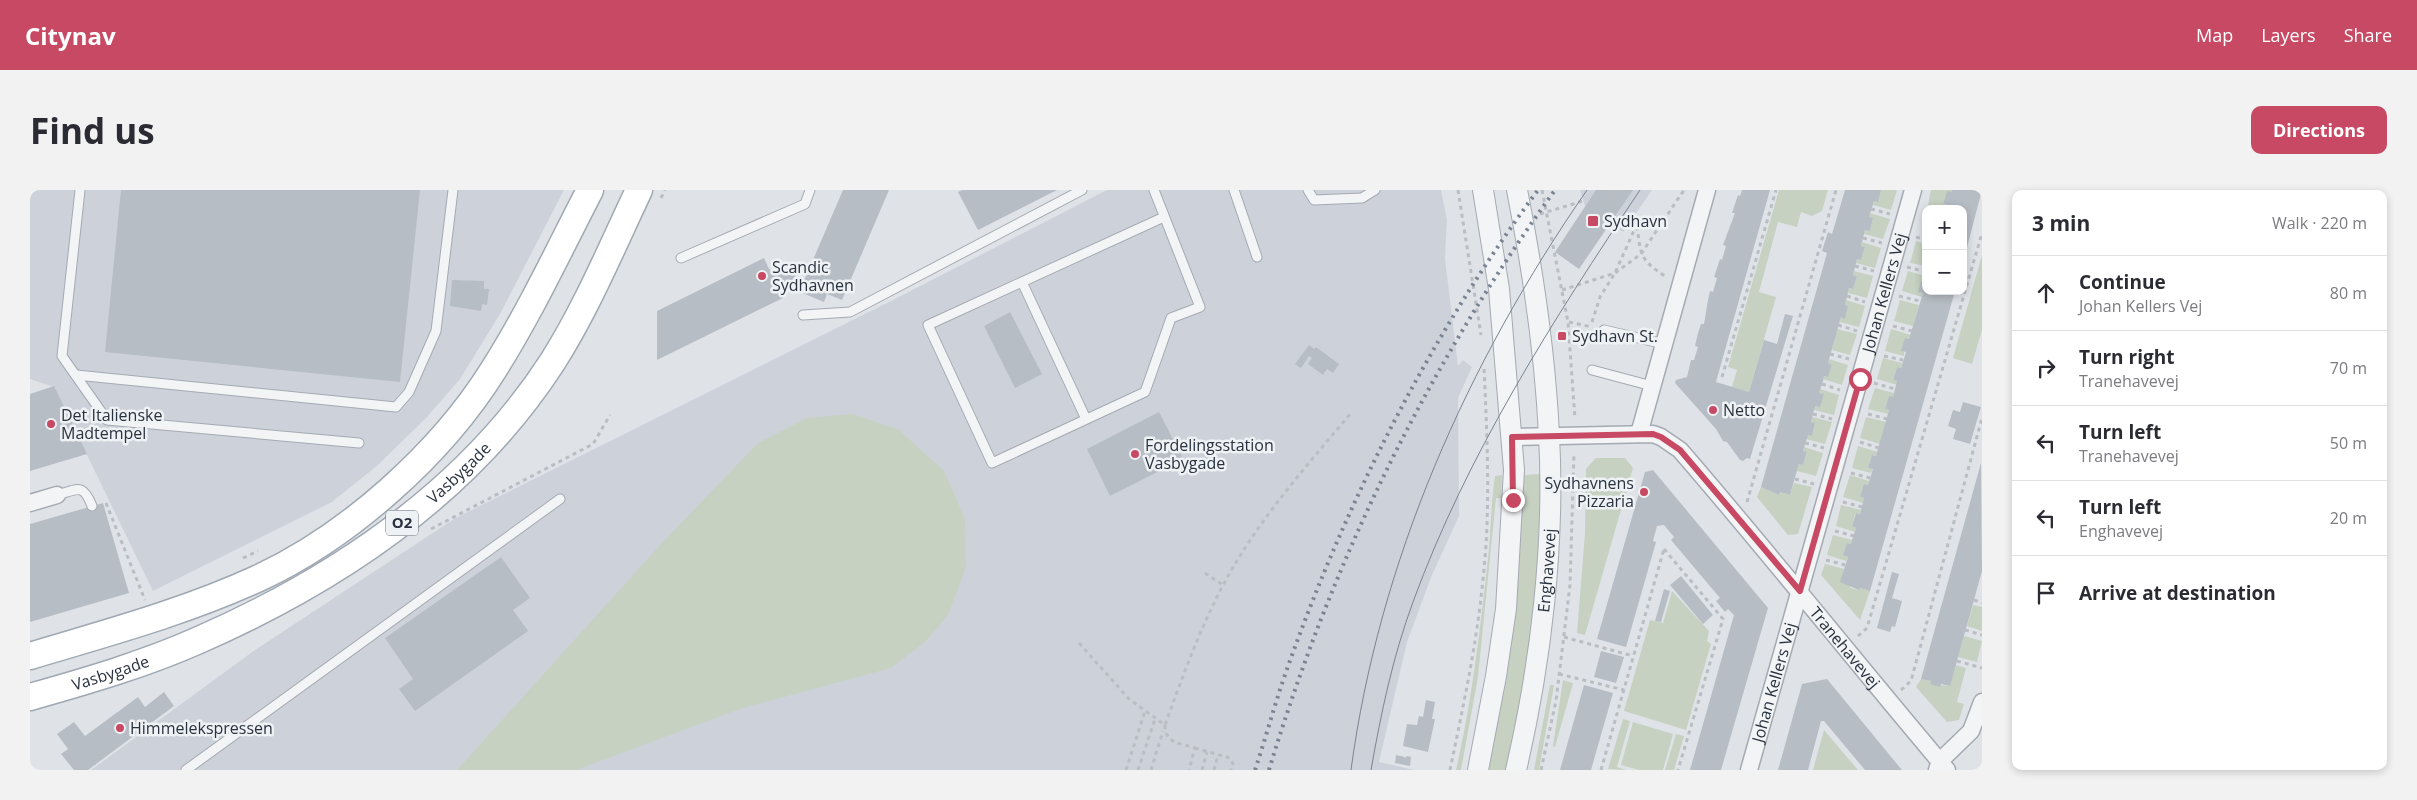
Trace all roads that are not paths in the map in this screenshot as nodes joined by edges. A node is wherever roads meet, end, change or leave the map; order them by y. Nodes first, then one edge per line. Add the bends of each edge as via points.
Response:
1 (80, 190) edge
2 (453, 190) edge
3 (590, 190) edge
4 (639, 190) edge
5 (810, 190) edge
6 (1082, 190) edge
7 (1154, 190) edge
8 (1234, 190) edge
9 (1308, 190) edge
10 (1375, 190) edge
11 (1483, 190) edge
12 (1517, 190) edge
13 (1707, 190) edge
14 (1913, 190) edge
15 (1164, 217) junction
16 (1257, 257) dead end
17 (680, 258) dead end
18 (1022, 282) junction
19 (803, 315) dead end
20 (1604, 330) road end
21 (1664, 344) junction
22 (1592, 370) dead end
23 (76, 376) junction
24 (1652, 386) junction
25 (1086, 419) junction
26 (1639, 434) junction
27 (1549, 436) junction
28 (1512, 437) junction
29 (359, 443) dead end
30 (57, 495) joint
31 (560, 499) dead end
32 (30, 503) edge
33 (92, 506) dead end
34 (1800, 591) junction
35 (30, 656) edge
36 (30, 697) edge
37 (1982, 702) edge
38 (1942, 767) edge
39 (186, 770) edge
40 (1478, 770) edge
41 (1516, 770) edge
42 (1749, 770) edge

1 - 23 lane via 62,356
2 - 23 lane via 436,331 409,392 396,407
3 - 35 main road, Vasbygade / O2 via 494,370 456,421 413,468 368,508 314,547 260,578 174,613
4 - 36 main road, Vasbygade / O2 via 582,310 553,361 511,419 458,476 403,522 334,569 199,640 122,670
5 - 17 lane via 804,204
6 - 19 lane via 850,312
7 - 15 lane
8 - 16 lane
9 - 10 lane via 1314,200 1362,198
11 - 28 street via 1499,289
12 - 27 street, Enghavevej via 1544,363
13 - 21 street
14 - 34 street, Johan Kellers Vej
15 - 18 lane
15 - 25 lane via 1200,307 1171,318 1145,392
18 - 25 lane
18 - 25 lane via 928,326 992,463
20 - 21 lane
21 - 24 street
22 - 24 lane
23 - 29 lane via 107,420
24 - 26 street
26 - 27 street, Tranehavevej
26 - 34 street, Tranehavevej via 1661,437 1680,450
27 - 28 street, Tranehavevej
27 - 41 street, Enghavevej via 1547,561 1533,686
28 - 40 street via 1512,526 1506,609
30 - 32 street
30 - 33 lane via 83,490
31 - 39 lane
34 - 38 street, Tranehavevej
34 - 42 street, Johan Kellers Vej
37 - 38 street via 1971,732

